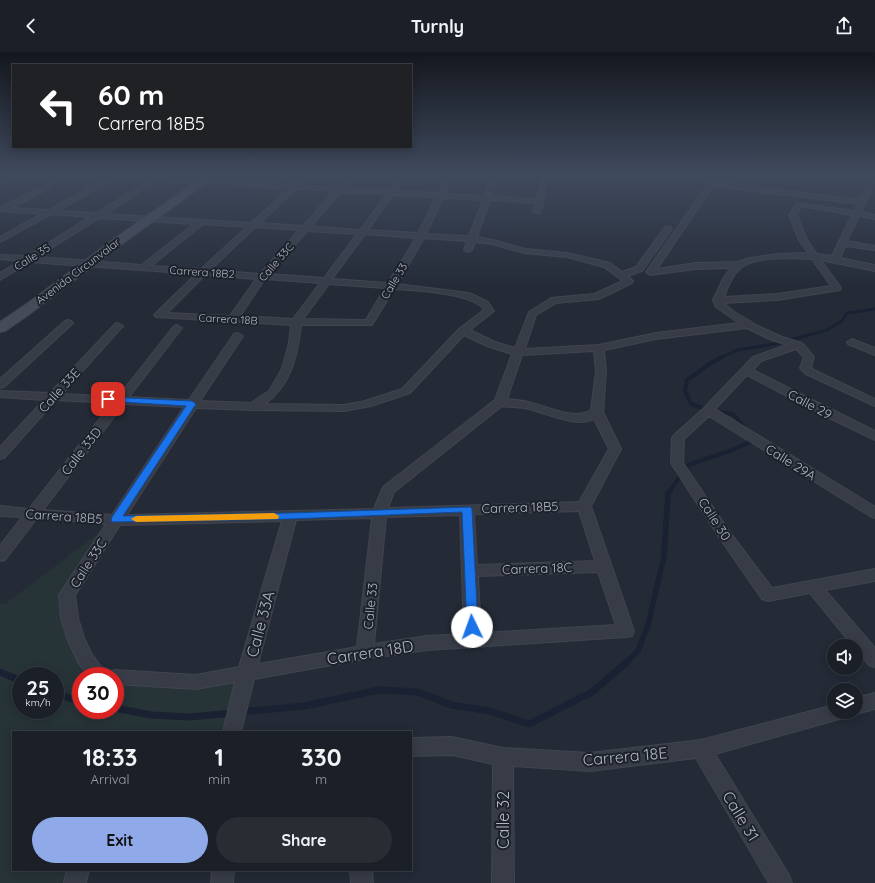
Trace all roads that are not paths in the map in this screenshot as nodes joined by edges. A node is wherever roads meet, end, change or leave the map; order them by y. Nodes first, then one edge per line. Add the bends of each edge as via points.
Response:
1 (45, 212) edge
2 (50, 212) junction
3 (105, 212) edge
4 (160, 212) edge
5 (267, 212) edge
6 (320, 212) edge
7 (378, 212) edge
8 (433, 212) edge
9 (483, 212) edge
10 (692, 212) edge
11 (794, 212) edge
12 (843, 212) edge
13 (856, 214) junction
14 (98, 216) junction
15 (875, 217) edge
16 (149, 219) junction
17 (675, 220) dead end
18 (201, 222) junction
19 (253, 225) junction
20 (306, 228) junction
21 (363, 232) junction
22 (421, 236) junction
23 (472, 239) junction
24 (0, 240) edge
25 (843, 243) junction
26 (875, 248) edge
27 (468, 250) dead end
28 (814, 256) junction
29 (0, 257) edge
30 (28, 259) junction
31 (835, 259) junction
32 (86, 264) junction
33 (738, 265) junction
34 (143, 268) junction
35 (875, 268) edge
36 (203, 272) junction
37 (262, 276) junction
38 (622, 276) junction
39 (0, 278) edge
40 (326, 281) junction
41 (391, 286) junction
42 (718, 300) junction
43 (233, 319) junction
44 (296, 322) junction
45 (68, 323) dead end
46 (749, 325) junction
47 (118, 326) dead end
48 (0, 328) edge
49 (177, 328) dead end
50 (463, 331) junction
51 (238, 336) dead end
52 (852, 342) dead end
53 (798, 345) junction
54 (599, 348) junction
55 (518, 352) junction
56 (875, 352) edge
57 (745, 370) junction
58 (0, 385) edge
59 (0, 394) edge
60 (53, 396) junction
61 (121, 400) junction
62 (500, 402) junction
63 (875, 403) edge
64 (192, 404) junction
65 (253, 407) junction
66 (708, 410) junction
67 (597, 412) junction
68 (875, 436) edge
69 (0, 455) edge
70 (584, 506) junction
71 (467, 509) junction
72 (0, 512) edge
73 (380, 512) junction
74 (875, 513) edge
75 (32, 514) junction
76 (290, 516) junction
77 (116, 520) junction
78 (0, 556) edge
79 (604, 566) junction
80 (470, 571) junction
81 (875, 575) edge
82 (813, 586) junction
83 (473, 641) junction
84 (365, 652) junction
85 (875, 660) edge
86 (92, 667) edge
87 (246, 674) junction
88 (124, 678) edge
89 (875, 701) edge
90 (863, 704) edge
91 (827, 714) edge
92 (232, 731) edge
93 (412, 747) edge
94 (701, 749) junction
95 (503, 758) junction
96 (78, 871) edge
97 (223, 871) edge
98 (361, 871) edge
99 (75, 883) edge
100 (222, 883) edge
101 (362, 883) edge
102 (503, 883) edge
103 (781, 883) edge

1 - 2 street
2 - 14 street
2 - 24 street
3 - 14 street, Calle 35
4 - 16 main road, Avenida Circunvalar
5 - 19 street
6 - 20 street, Calle 33C
7 - 21 street
8 - 22 street, Calle 33
9 - 23 street
10 - 33 street via 650,272 696,266
11 - 28 street via 792,215 803,240
12 - 13 street
13 - 15 street
13 - 25 street
14 - 16 street
14 - 30 street, Calle 35
16 - 18 street
16 - 32 main road, Avenida Circunvalar
17 - 38 street via 639,269
18 - 19 street
18 - 34 street
19 - 20 street
19 - 36 street
20 - 21 street
20 - 37 street, Calle 33C
21 - 22 street
21 - 40 street
22 - 23 street
22 - 41 street, Calle 33
23 - 27 street
23 - 38 street via 524,251 567,255 607,265
25 - 26 street
25 - 31 street
28 - 31 street
28 - 33 street via 783,255
28 - 42 street via 838,288 778,297
29 - 30 street, Carrera 18B2
30 - 32 street, Carrera 18B2
30 - 39 street, Calle 35
31 - 35 street
32 - 34 street, Carrera 18B2
32 - 48 main road, Avenida Circunvalar via 20,316
33 - 42 street via 731,273
34 - 36 street, Carrera 18B2
36 - 37 street, Carrera 18B2
36 - 43 street, Carrera 18B via 159,315
37 - 40 street, Carrera 18B2
37 - 43 street, Calle 33C
38 - 55 street via 629,281 596,297 554,300 532,314
40 - 41 street, Carrera 18B2
40 - 44 street
41 - 44 street, Calle 33 via 369,323
41 - 50 street, Carrera 18B2 via 466,295 485,304 489,310
42 - 46 street via 719,305 735,318
43 - 44 street, Carrera 18B
44 - 65 street via 287,369 273,393
45 - 58 street
46 - 53 street via 778,339
46 - 54 street via 656,336
47 - 60 street, Calle 33E
49 - 61 street, Calle 33D
50 - 55 street via 491,344
50 - 65 street via 406,391 367,404 344,408
51 - 64 street, Calle 33C
52 - 56 street
53 - 57 street via 757,359
53 - 63 street via 809,357 805,368 810,372
54 - 55 street
54 - 67 street via 601,372
55 - 62 street
57 - 66 street
57 - 68 street, Calle 29
59 - 60 street
60 - 61 street
60 - 69 street, Calle 33E
61 - 64 street
61 - 75 street, Calle 33D
62 - 67 street via 526,405 557,416 587,418
62 - 73 street, Calle 33 via 388,490
64 - 65 street
64 - 77 street, Calle 33C
66 - 74 street, Calle 29A
66 - 82 street, Calle 30 via 678,438 677,463 768,596
67 - 70 street via 615,449
70 - 71 street, Carrera 18B5
70 - 79 street
71 - 73 street, Carrera 18B5
71 - 80 street
72 - 75 street, Carrera 18B5
73 - 76 street, Carrera 18B5
73 - 84 street, Calle 33
75 - 77 street, Carrera 18B5
75 - 78 street, Calle 33D
76 - 77 street, Carrera 18B5
76 - 87 street, Calle 33A
77 - 86 street, Calle 33C via 67,595 68,618 81,654
79 - 80 street, Carrera 18C
79 - 83 street, Carrera 18D via 626,631
80 - 83 street
81 - 82 street
82 - 85 street
83 - 84 street, Carrera 18D via 427,643
84 - 87 street, Carrera 18D
87 - 88 street, Carrera 18D via 196,682
87 - 92 street, Calle 33A
89 - 90 street
91 - 94 street, Carrera 18E
93 - 95 street, Carrera 18E via 452,746
94 - 95 street, Carrera 18E via 590,762
94 - 103 street, Calle 31
95 - 102 street, Calle 32
96 - 99 street
97 - 100 street
98 - 101 street

